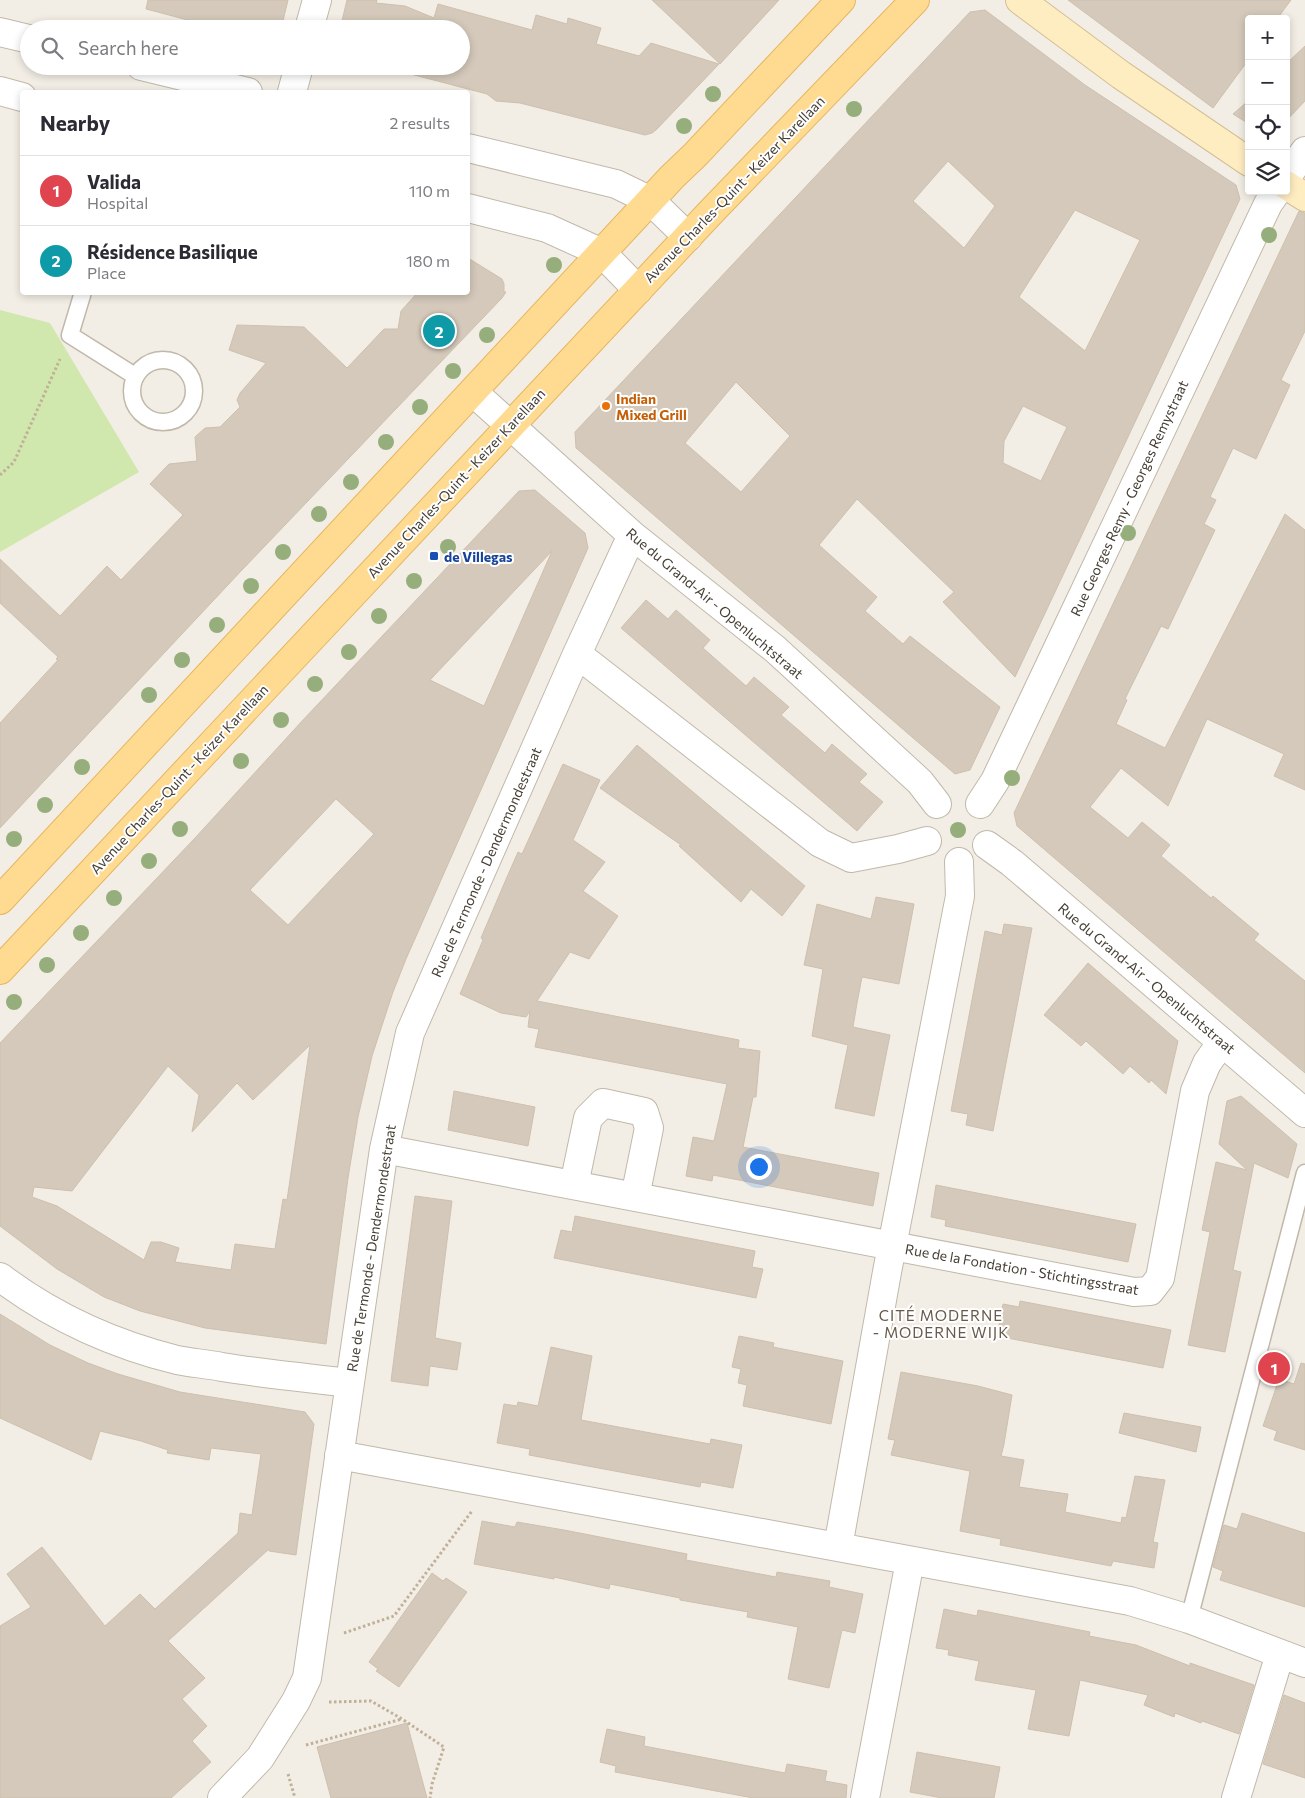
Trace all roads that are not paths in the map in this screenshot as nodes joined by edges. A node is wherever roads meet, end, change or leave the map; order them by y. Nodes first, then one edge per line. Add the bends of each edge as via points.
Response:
1 (317, 0) edge
2 (841, 0) edge
3 (915, 0) edge
4 (1020, 0) edge
5 (311, 20) edge
6 (0, 32) edge
7 (20, 37) edge
8 (178, 75) edge
9 (297, 75) edge
10 (240, 90) edge
11 (293, 90) edge
12 (0, 91) edge
13 (20, 96) edge
14 (470, 148) edge
15 (1305, 151) edge
16 (1245, 159) edge
17 (1290, 172) edge
18 (1290, 188) edge
19 (1274, 195) edge
20 (1305, 197) edge
21 (651, 200) junction
22 (470, 209) edge
23 (688, 237) junction
24 (602, 254) junction
25 (638, 290) junction
26 (82, 295) edge
27 (135, 376) dead end
28 (473, 392) junction
29 (510, 426) junction
30 (632, 535) junction
31 (577, 654) junction
32 (937, 804) junction
33 (980, 804) junction
34 (927, 841) junction
35 (987, 845) junction
36 (960, 862) junction
37 (0, 900) edge
38 (0, 970) edge
39 (1222, 1042) junction
40 (1305, 1112) edge
41 (384, 1149) junction
42 (1305, 1173) edge
43 (574, 1185) junction
44 (634, 1197) junction
45 (892, 1246) junction
46 (0, 1277) edge
47 (350, 1384) junction
48 (340, 1455) junction
49 (838, 1547) junction
50 (910, 1560) junction
51 (1189, 1619) junction
52 (1280, 1654) junction
53 (1305, 1663) edge
54 (222, 1798) edge
55 (865, 1798) edge
56 (1236, 1798) edge

1 - 5 street
2 - 21 main road
3 - 23 main road, Avenue Charles-Quint - Keizer Karellaan
4 - 16 street via 1121,75
6 - 7 street
8 - 10 street
9 - 11 street
12 - 13 street
14 - 21 street via 616,184
15 - 17 street
18 - 20 street
19 - 33 street, Rue Georges Remy - Georges Remystraat via 995,781
21 - 23 street
21 - 24 main road
22 - 24 street via 547,228
23 - 25 main road, Avenue Charles-Quint - Keizer Karellaan
24 - 25 street
24 - 28 main road
25 - 29 main road, Avenue Charles-Quint - Keizer Karellaan
26 - 27 lane via 70,335
28 - 29 street, Rue du Grand-Air - Openluchtstraat
28 - 37 main road
29 - 30 street, Rue du Grand-Air - Openluchtstraat
29 - 38 main road, Avenue Charles-Quint - Keizer Karellaan
30 - 31 street, Rue de Termonde - Dendermondestraat
30 - 32 street, Rue du Grand-Air - Openluchtstraat via 775,649 920,782
31 - 34 street via 820,843 851,858
31 - 41 street, Rue de Termonde - Dendermondestraat via 410,1033
32 - 33 street via 944,799 965,796
32 - 34 street via 925,825
33 - 35 street via 990,819
34 - 36 street via 943,858
35 - 36 street via 976,857
35 - 39 street, Rue du Grand-Air - Openluchtstraat
36 - 45 street via 960,896
39 - 40 street, Rue du Grand-Air - Openluchtstraat
39 - 45 street, Rue de la Fondation - Stichtingsstraat via 1207,1063 1195,1091 1160,1278 1150,1291 1134,1292
41 - 43 street, Rue de la Fondation - Stichtingsstraat
41 - 47 street, Rue de Termonde - Dendermondestraat
42 - 51 lane
43 - 44 street, Rue de la Fondation - Stichtingsstraat
43 - 44 street via 588,1118 603,1103 644,1112 649,1128
44 - 45 street, Rue de la Fondation - Stichtingsstraat
45 - 49 street
46 - 47 street via 63,1318 145,1351 233,1369
47 - 48 street, Rue de Termonde - Dendermondestraat
48 - 49 street
48 - 54 street, Rue de Termonde - Dendermondestraat via 307,1678 260,1758
49 - 50 street
50 - 51 street via 1130,1601
50 - 55 street
51 - 52 street
52 - 53 street
52 - 56 street

